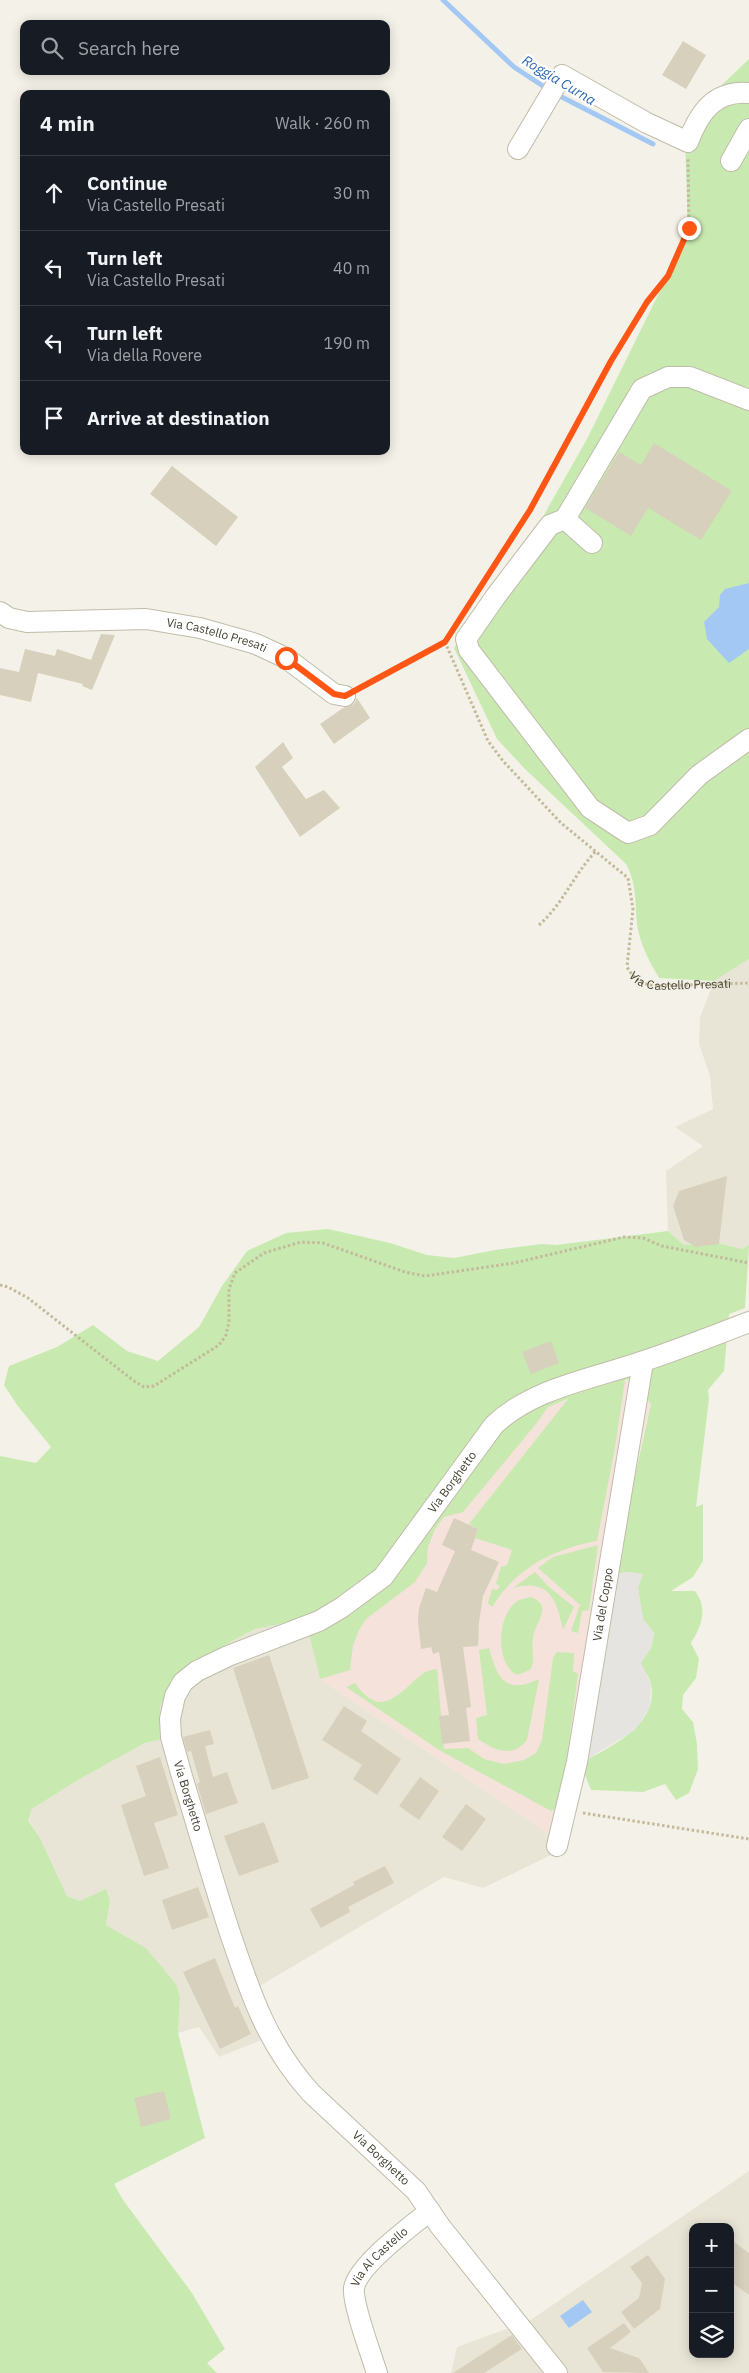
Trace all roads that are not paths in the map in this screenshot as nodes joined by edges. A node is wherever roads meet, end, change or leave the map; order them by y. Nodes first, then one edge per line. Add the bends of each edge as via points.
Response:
1 (749, 93) edge
2 (749, 129) edge
3 (518, 149) dead end
4 (731, 161) dead end
5 (749, 400) edge
6 (565, 519) junction
7 (592, 543) dead end
8 (0, 612) edge
9 (345, 696) road end
10 (749, 739) edge
11 (749, 1322) edge
12 (643, 1362) junction
13 (557, 1846) dead end
14 (430, 2211) junction
15 (378, 2373) edge
16 (557, 2373) edge

1 - 3 street via 736,92 711,104 697,119 688,142 562,75
2 - 4 street
5 - 6 street via 690,376 668,377 642,389
6 - 7 street
6 - 10 street via 550,525 466,640 470,650 590,808 628,833 650,825 699,775
8 - 9 street, Via Castello Presati via 9,618 27,622 146,619 200,628 264,647 286,658 334,694
11 - 12 street
12 - 13 street, Via del Coppo via 577,1762
12 - 14 street, Via Borghetto via 530,1398 509,1410 494,1425 383,1577 319,1621 197,1671 182,1682 171,1708 171,1737 181,1772 249,1989 274,2046 311,2093 399,2173
14 - 15 street, Via Al Castello via 360,2271 354,2290
14 - 16 street, Via Borghetto

